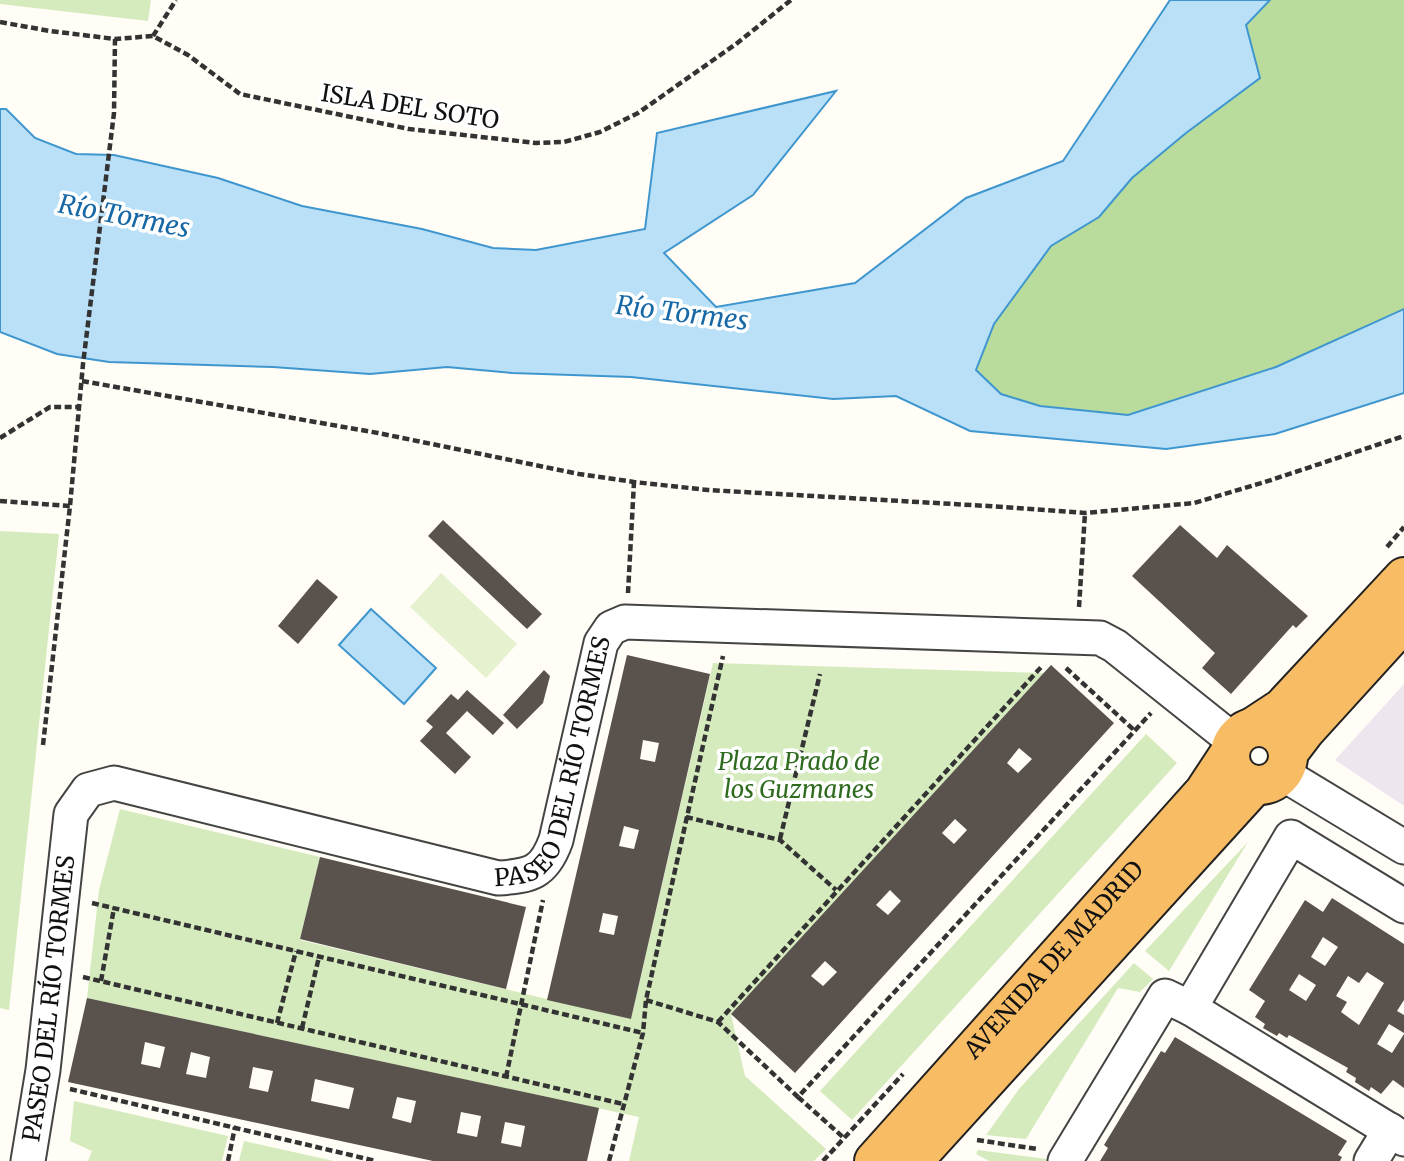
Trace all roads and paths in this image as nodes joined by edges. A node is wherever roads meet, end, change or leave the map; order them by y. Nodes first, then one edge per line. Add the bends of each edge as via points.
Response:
1 (176, 0) edge
2 (791, 0) edge
3 (0, 22) edge
4 (153, 36) junction
5 (115, 39) junction
6 (82, 381) junction
7 (80, 407) junction
8 (1404, 436) edge
9 (0, 438) edge
10 (634, 482) junction
11 (0, 501) edge
12 (70, 506) junction
13 (1085, 513) junction
14 (1404, 577) edge
15 (627, 604) dead end
16 (1404, 622) edge
17 (731, 624) junction
18 (1062, 636) junction
19 (820, 674) dead end
20 (1170, 692) junction
21 (1134, 731) junction
22 (1239, 741) junction
23 (43, 745) dead end
24 (1275, 771) junction
25 (686, 817) junction
26 (780, 840) junction
27 (1404, 847) edge
28 (545, 864) junction
29 (836, 890) junction
30 (62, 896) junction
31 (1404, 906) edge
32 (114, 908) junction
33 (296, 951) junction
34 (319, 957) junction
35 (80, 976) dead end
36 (101, 981) junction
37 (646, 1000) junction
38 (523, 1005) junction
39 (1190, 1008) junction
40 (718, 1022) junction
41 (277, 1023) junction
42 (302, 1028) junction
43 (643, 1032) junction
44 (506, 1077) junction
45 (64, 1087) dead end
46 (798, 1097) junction
47 (624, 1104) junction
48 (235, 1127) junction
49 (1397, 1134) edge
50 (975, 1140) dead end
51 (863, 1153) edge
52 (1067, 1157) edge
53 (28, 1161) edge
54 (228, 1161) edge
55 (376, 1161) edge
56 (610, 1161) edge
57 (913, 1161) edge
58 (1371, 1161) edge

1 - 4 path
2 - 4 path, ISLA DEL SOTO via 638,113 600,132 536,144 409,129 240,94 188,55
3 - 5 path
4 - 5 path
5 - 6 path via 114,113
6 - 7 path
6 - 10 path
7 - 9 path via 50,407
7 - 12 path
8 - 13 path via 1194,503
10 - 13 path
10 - 15 path
11 - 12 path
12 - 23 path
13 - 18 path
14 - 22 highway, AVENIDA DE MADRID via 1282,708
16 - 24 highway, AVENIDA DE MADRID via 1305,731
17 - 18 street, PASEO DEL RÍO TORMES
17 - 25 path
17 - 28 street, PASEO DEL RÍO TORMES via 625,622 611,628 601,643 556,840
18 - 20 street, PASEO DEL RÍO TORMES via 1100,638
18 - 21 path
18 - 29 path
19 - 26 path
20 - 21 path
20 - 22 street, PASEO DEL RÍO TORMES
21 - 46 path
22 - 24 highway via 1231,765 1244,782
22 - 24 highway via 1265,727 1276,732 1285,741
22 - 51 highway, AVENIDA DE MADRID via 1204,792
24 - 27 street
24 - 57 highway, AVENIDA DE MADRID
25 - 26 path
25 - 37 path
26 - 29 path
28 - 30 street, PASEO DEL RÍO TORMES via 533,873 498,878 114,783 88,790 71,814
28 - 38 path via 543,904
29 - 40 path
30 - 32 path
30 - 53 street, PASEO DEL RÍO TORMES
31 - 39 street via 1291,837
32 - 33 path
32 - 36 path
33 - 34 path
33 - 41 path
34 - 38 path
34 - 42 path
35 - 36 path
36 - 41 path
37 - 40 path
37 - 43 path
38 - 43 path
38 - 44 path
39 - 49 street
39 - 52 street via 1165,996
40 - 46 path
41 - 42 path
42 - 44 path
43 - 47 path
44 - 47 path
45 - 48 path
46 - 51 path
47 - 56 path
48 - 54 path
48 - 55 path
49 - 58 street
50 - 52 path

